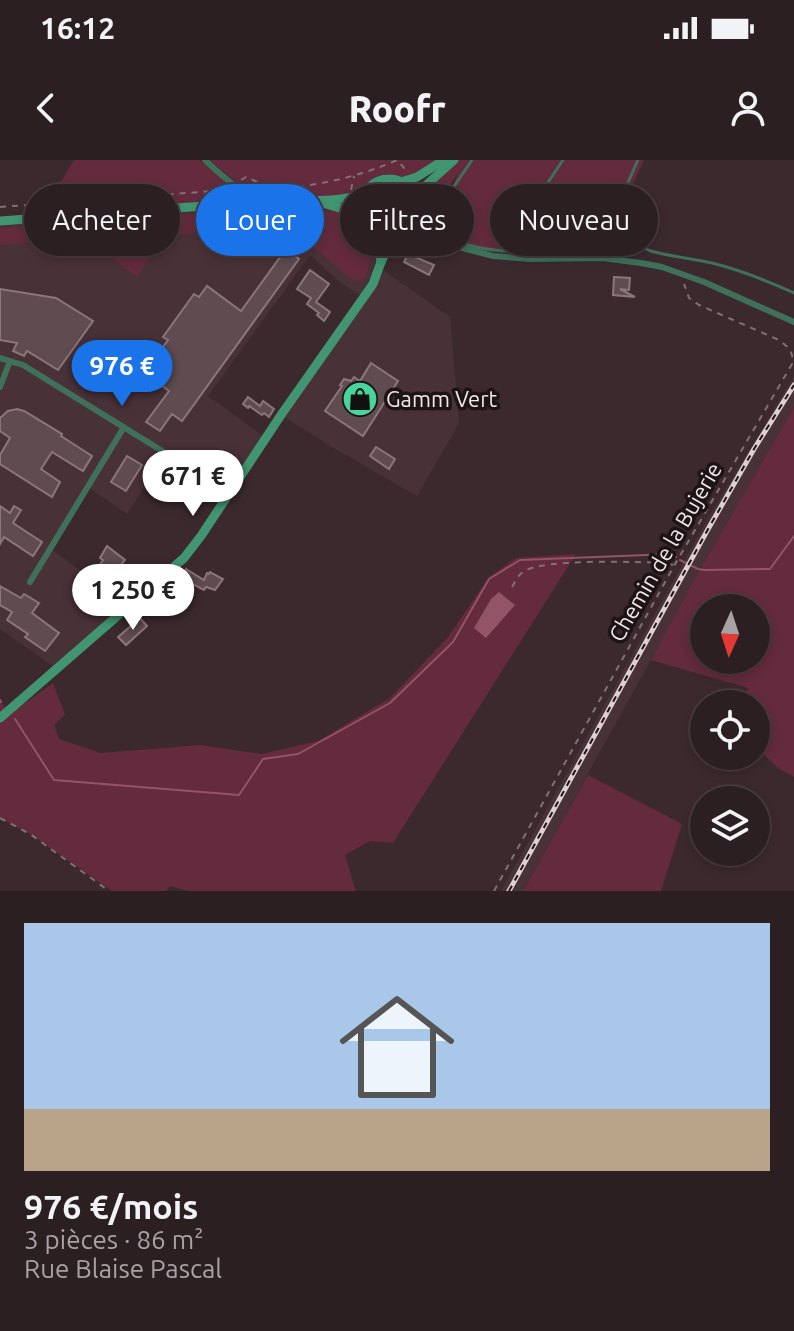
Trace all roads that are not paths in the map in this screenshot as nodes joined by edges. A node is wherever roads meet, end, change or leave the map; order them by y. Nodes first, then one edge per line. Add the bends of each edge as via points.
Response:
1 (205, 160) edge
2 (444, 160) edge
3 (454, 160) edge
4 (472, 160) edge
5 (563, 160) edge
6 (638, 160) edge
7 (401, 182) junction
8 (231, 184) edge
9 (376, 184) edge
10 (403, 184) edge
11 (427, 184) edge
12 (547, 184) edge
13 (627, 184) edge
14 (196, 207) edge
15 (0, 221) edge
16 (490, 249) edge
17 (474, 252) edge
18 (380, 256) edge
19 (384, 256) edge
20 (602, 258) junction
21 (381, 262) junction
22 (794, 293) edge
23 (794, 322) edge
24 (0, 358) edge
25 (10, 361) junction
26 (0, 387) edge
27 (124, 427) junction
28 (231, 490) junction
29 (30, 582) dead end
30 (0, 718) edge

1 - 8 street
2 - 7 main road
3 - 11 main road
4 - 16 lane via 434,216 440,229 463,244
5 - 12 lane
6 - 13 lane
7 - 9 main road
7 - 10 main road
14 - 15 main road
17 - 20 street via 531,259
18 - 21 main road
19 - 21 main road
20 - 22 lane via 612,241 626,240 651,251 713,263
20 - 23 street via 684,275
21 - 28 main road via 369,291
24 - 25 street
25 - 26 street
25 - 27 street
27 - 28 street
27 - 29 street
28 - 30 main road via 184,558

